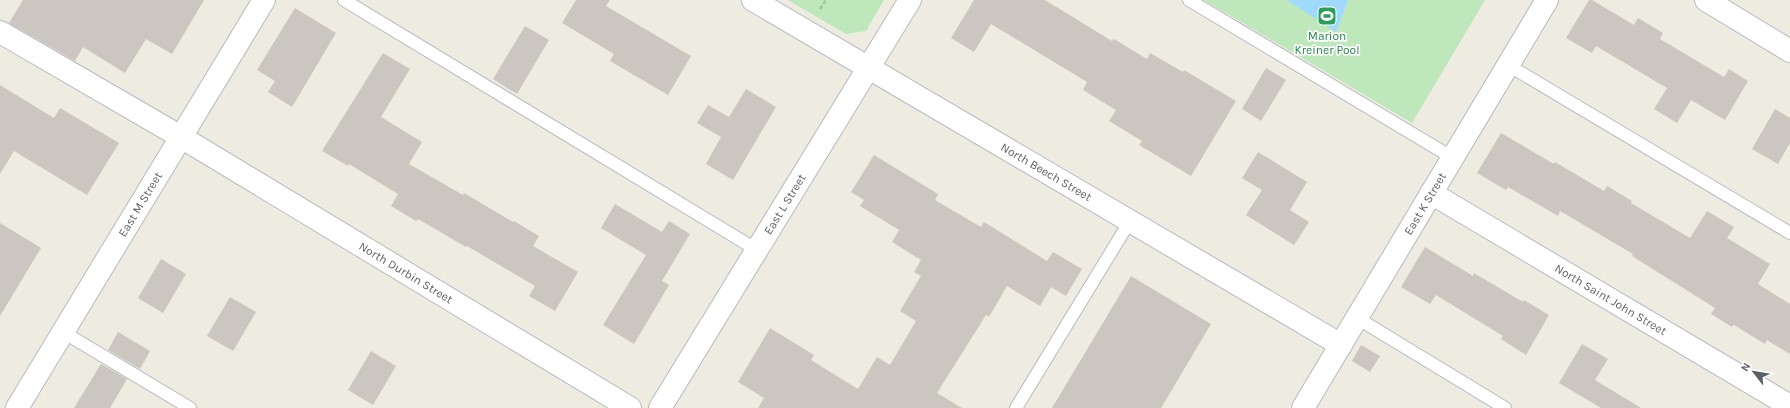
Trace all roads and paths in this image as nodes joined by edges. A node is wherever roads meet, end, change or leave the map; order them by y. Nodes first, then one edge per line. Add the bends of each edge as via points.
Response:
1 (264, 0) edge
2 (344, 0) edge
3 (752, 0) edge
4 (826, 0) edge
5 (910, 0) edge
6 (1189, 0) edge
7 (1547, 0) edge
8 (1706, 0) edge
9 (820, 9) dead end
10 (0, 32) edge
11 (1790, 51) edge
12 (1508, 65) junction
13 (869, 68) junction
14 (181, 137) junction
15 (1453, 158) junction
16 (1431, 193) junction
17 (1130, 221) junction
18 (1790, 233) edge
19 (757, 250) junction
20 (1357, 318) junction
21 (63, 332) junction
22 (1341, 345) junction
23 (1790, 406) edge
24 (17, 408) edge
25 (190, 408) edge
26 (630, 408) edge
27 (660, 408) edge
28 (1016, 408) edge
29 (1303, 408) edge
30 (1505, 408) edge

1 - 14 street, East M Street
2 - 19 lane
3 - 13 street, North Beech Street
4 - 9 path
5 - 13 street, East L Street
6 - 15 lane
7 - 12 street, East K Street
8 - 11 street
10 - 14 street, North Durbin Street
12 - 15 street, East K Street
12 - 18 lane
13 - 17 street, North Beech Street
13 - 19 street, East L Street
14 - 21 street, East M Street
14 - 26 street, North Durbin Street
15 - 16 street, East K Street
16 - 20 street, East K Street
16 - 23 street, North Saint John Street
17 - 22 street, North Beech Street
17 - 28 lane
19 - 27 street, East L Street
20 - 22 street, East K Street
20 - 30 lane
21 - 24 street, East M Street
21 - 25 lane
22 - 29 street, East K Street

